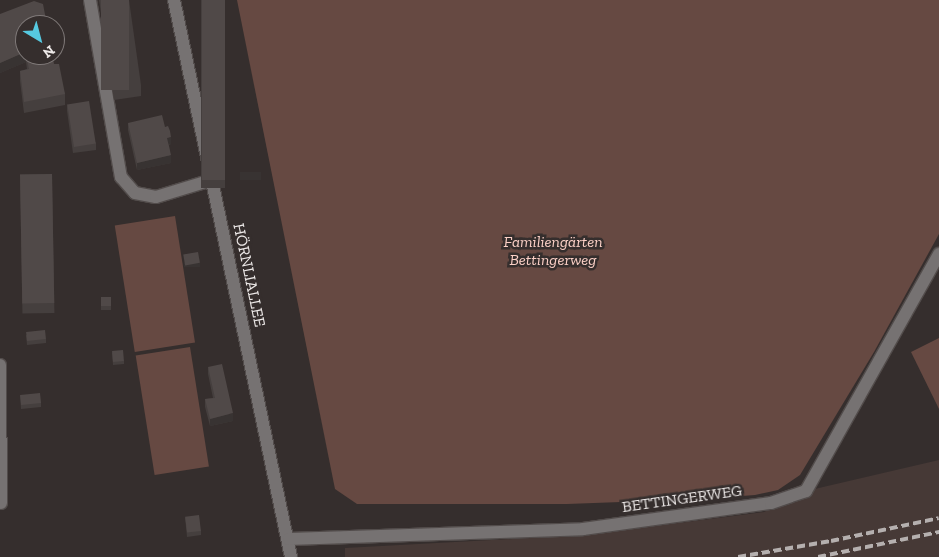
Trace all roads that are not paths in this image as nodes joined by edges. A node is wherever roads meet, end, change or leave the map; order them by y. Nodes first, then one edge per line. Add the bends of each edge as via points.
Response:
1 (90, 0) edge
2 (174, 0) edge
3 (212, 180) junction
4 (939, 254) edge
5 (0, 365) edge
6 (1, 503) edge
7 (289, 539) junction
8 (291, 557) edge

1 - 3 street via 121,177 135,193 156,197
2 - 3 street, HÖRNLIALLEE
3 - 7 street, HÖRNLIALLEE
4 - 7 street, BETTINGERWEG via 806,490 771,504 583,529
5 - 6 street
7 - 8 street, HÖRNLIALLEE

